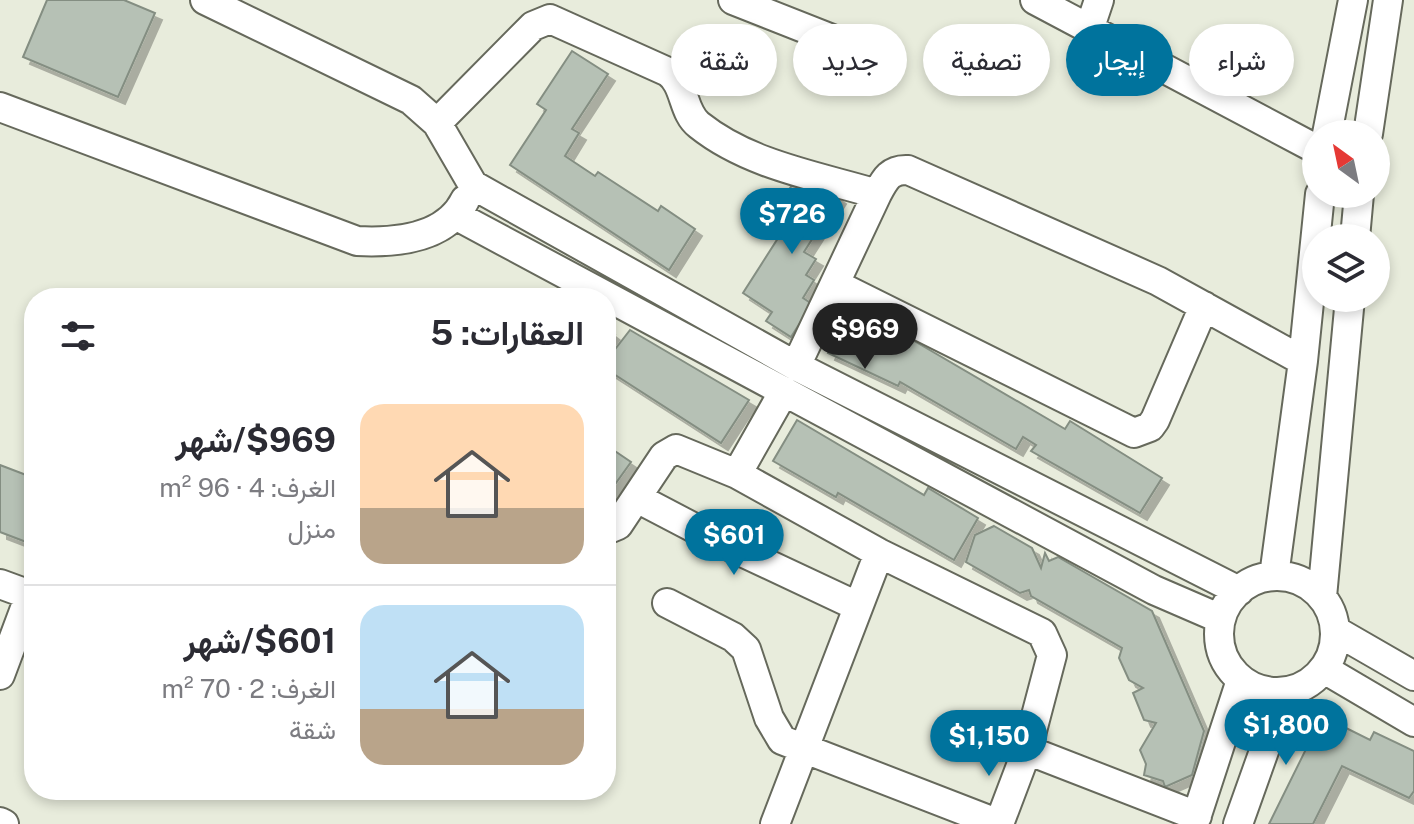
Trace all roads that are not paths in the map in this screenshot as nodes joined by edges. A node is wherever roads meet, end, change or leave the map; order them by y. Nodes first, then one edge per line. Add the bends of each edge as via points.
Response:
1 (205, 0) edge
2 (733, 0) edge
3 (1035, 0) edge
4 (1099, 0) edge
5 (1353, 0) edge
6 (1388, 0) edge
7 (794, 24) edge
8 (1084, 24) edge
9 (1091, 24) edge
10 (1173, 72) edge
11 (0, 107) edge
12 (1330, 120) edge
13 (1370, 120) edge
14 (437, 123) junction
15 (1302, 141) edge
16 (473, 185) junction
17 (877, 194) junction
18 (1319, 208) edge
19 (457, 216) junction
20 (835, 284) junction
21 (567, 288) edge
22 (1204, 306) junction
23 (616, 311) edge
24 (1349, 312) edge
25 (1303, 361) junction
26 (796, 366) junction
27 (784, 391) junction
28 (737, 474) junction
29 (637, 498) junction
30 (616, 526) edge
31 (879, 553) junction
32 (1274, 576) junction
33 (0, 584) edge
34 (1239, 591) junction
35 (24, 592) edge
36 (1322, 597) junction
37 (667, 603) dead end
38 (857, 606) junction
39 (24, 615) edge
40 (1221, 619) junction
41 (1336, 631) junction
42 (1324, 669) junction
43 (0, 675) edge
44 (1414, 676) edge
45 (1241, 680) junction
46 (1285, 692) junction
47 (1414, 722) edge
48 (807, 746) junction
49 (1027, 750) junction
50 (1195, 820) edge
51 (775, 824) edge
52 (999, 824) edge
53 (1238, 824) edge

1 - 14 street via 411,100
2 - 7 street
3 - 8 street
4 - 9 street
5 - 12 street
6 - 13 street
10 - 15 street
11 - 19 street via 357,241 415,238
14 - 16 street
14 - 17 street via 533,26 550,19 668,72 680,85 697,124 755,158
16 - 19 street
16 - 26 street
17 - 20 street
17 - 22 street via 891,173 908,170 1140,272
18 - 25 street
19 - 21 street
20 - 22 street via 1134,433 1155,420
20 - 26 street
22 - 25 street
23 - 27 street
24 - 36 street
25 - 32 street
26 - 34 street
27 - 28 street
27 - 40 street via 1154,590
28 - 29 street via 676,449 664,456
28 - 31 street
29 - 30 street
29 - 38 street
31 - 38 street
31 - 49 street via 1047,638 1052,655
32 - 34 street
32 - 36 street via 1309,585
33 - 35 street
34 - 40 street
36 - 41 street
37 - 48 street via 746,649 782,740
38 - 48 street
39 - 43 street
40 - 45 street via 1219,641 1226,662
41 - 42 street
41 - 44 street
42 - 46 street via 1307,684
42 - 47 street
45 - 46 street via 1262,690
45 - 50 street
46 - 53 street
48 - 51 street
48 - 52 street
49 - 50 street
49 - 52 street

